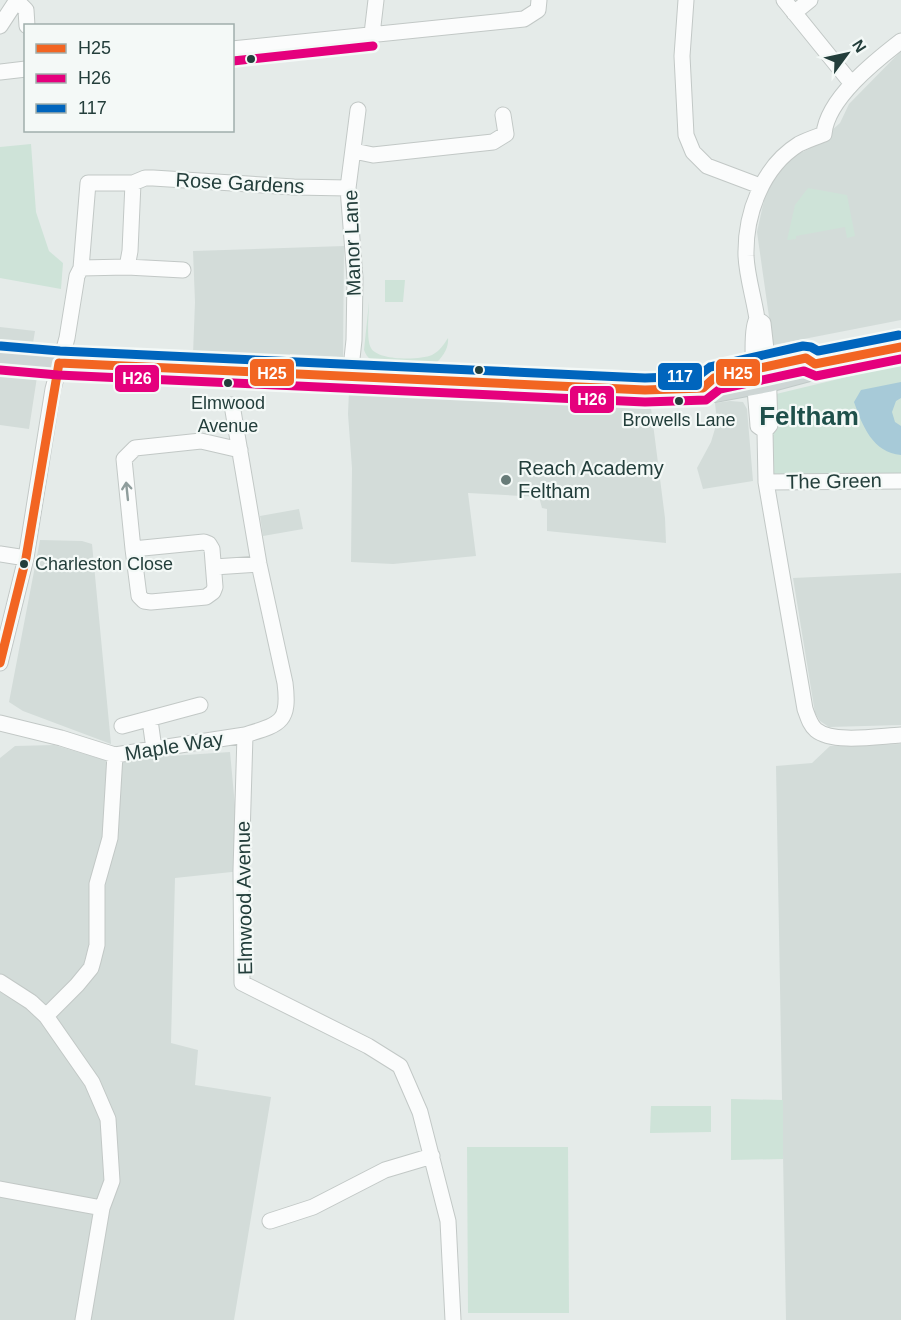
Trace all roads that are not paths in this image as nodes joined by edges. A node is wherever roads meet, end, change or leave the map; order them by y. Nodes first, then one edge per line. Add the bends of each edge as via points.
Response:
1 (16, 0) edge
2 (376, 0) edge
3 (686, 0) edge
4 (784, 0) edge
5 (810, 0) edge
6 (538, 5) edge
7 (794, 13) junction
8 (27, 24) edge
9 (0, 26) edge
10 (372, 34) junction
11 (901, 41) edge
12 (234, 49) edge
13 (24, 69) edge
14 (0, 72) edge
15 (852, 84) junction
16 (358, 110) dead end
17 (503, 115) dead end
18 (354, 151) junction
19 (133, 183) junction
20 (760, 186) junction
21 (348, 188) junction
22 (127, 267) junction
23 (81, 268) junction
24 (183, 270) dead end
25 (901, 347) edge
26 (0, 358) edge
27 (59, 363) junction
28 (762, 376) junction
29 (350, 377) junction
30 (232, 405) dead end
31 (240, 450) junction
32 (901, 481) edge
33 (766, 482) junction
34 (133, 549) junction
35 (0, 554) edge
36 (26, 558) junction
37 (259, 564) junction
38 (214, 567) junction
39 (0, 663) edge
40 (200, 705) dead end
41 (150, 720) junction
42 (0, 723) edge
43 (122, 726) dead end
44 (244, 735) junction
45 (901, 735) edge
46 (154, 749) junction
47 (115, 755) junction
48 (0, 982) edge
49 (46, 1016) junction
50 (432, 1156) junction
51 (0, 1189) edge
52 (102, 1208) junction
53 (270, 1221) dead end
54 (83, 1320) edge
55 (453, 1320) edge

1 - 8 street via 26,10
1 - 9 street
2 - 10 street
3 - 20 street via 682,56 686,135 693,152 707,166
4 - 7 street
5 - 7 street
6 - 10 street via 524,19
7 - 15 street
10 - 12 street
11 - 15 street
13 - 14 street
15 - 20 street via 829,117 824,134 790,151
16 - 18 street, Manor Lane
17 - 18 street via 506,134 494,142 373,155
18 - 21 street, Manor Lane
19 - 21 street, Rose Gardens via 153,178
19 - 22 street
19 - 23 street, Rose Gardens via 81,180
20 - 28 street via 747,232 746,256 757,319 763,323
21 - 29 street, Manor Lane via 355,278
22 - 23 street
22 - 24 street
23 - 27 street, Rose Gardens
25 - 28 main road via 815,364 806,358
26 - 27 main road
27 - 29 main road
27 - 36 street, Rose Gardens
28 - 29 main road via 714,378 703,388 639,390
28 - 33 street via 770,425 765,431
30 - 31 street
34 -> 31 street via 124,459 135,448 201,441
31 - 37 street
32 - 33 street, The Green
33 - 45 street via 809,721 826,736 838,738
34 - 38 street via 204,542 212,549
34 - 38 street via 139,596 144,601 206,597 215,587
35 - 36 street
36 - 39 street, Rose Gardens
37 - 38 street
37 - 44 street via 287,700 282,718 274,726
40 - 41 street
41 - 43 street
41 - 46 street
42 - 47 street, Maple Way
44 - 46 street, Maple Way
44 - 50 street, Elmwood Avenue via 242,983 400,1066 420,1112
46 - 47 street, Maple Way
47 - 49 street via 110,838 97,884 97,945 93,961 77,985
48 - 49 street
49 - 52 street via 92,1082 108,1119 112,1181
50 - 53 street via 385,1170 313,1207
50 - 55 street, Elmwood Avenue via 448,1221
51 - 52 street
52 - 54 street

